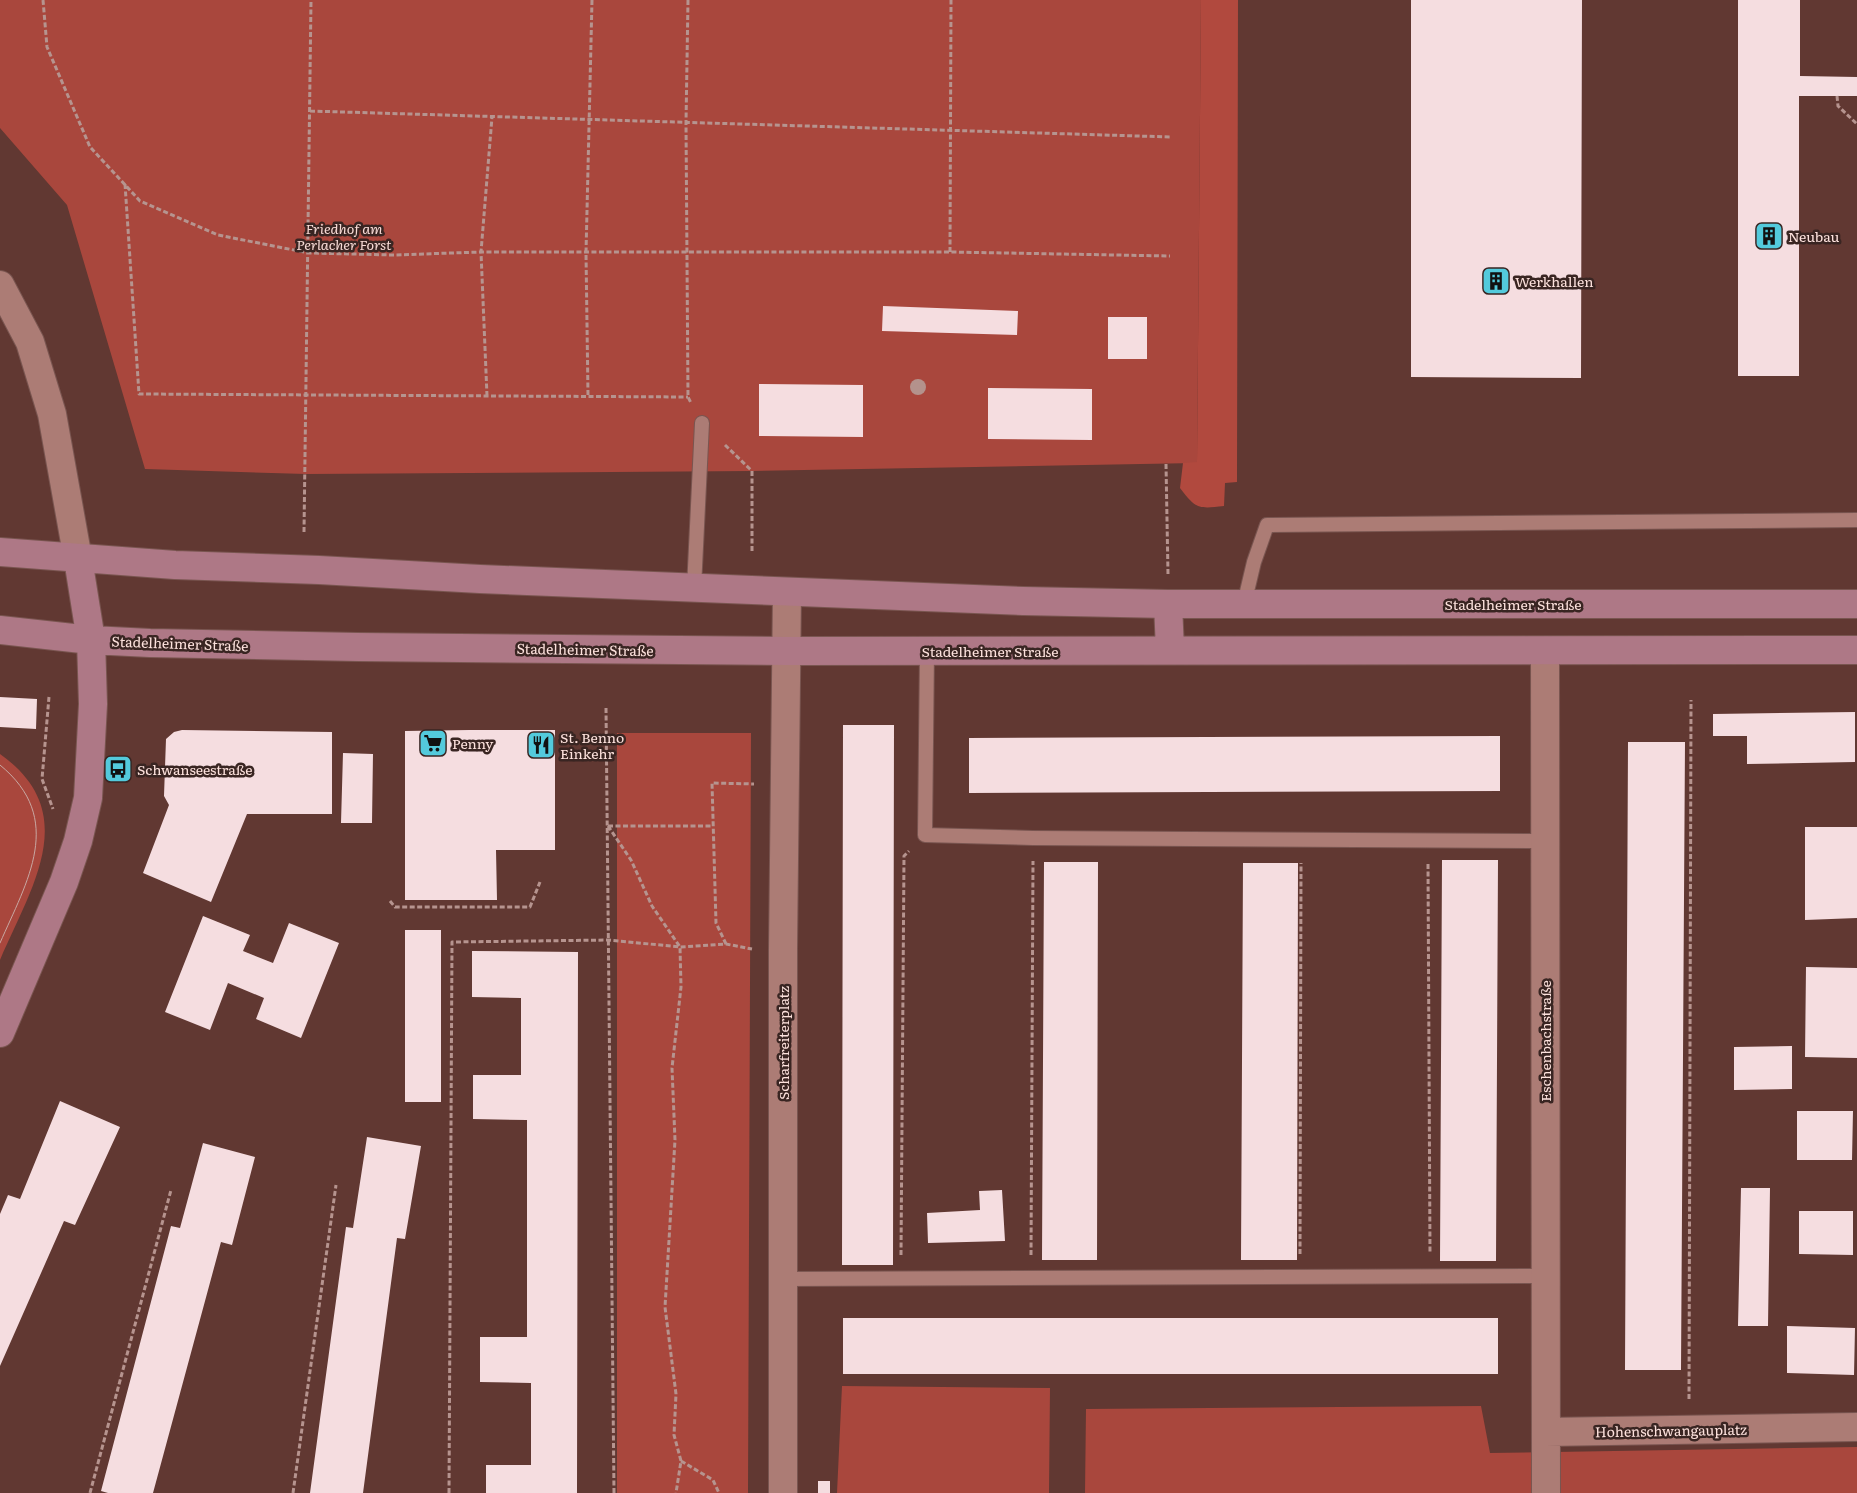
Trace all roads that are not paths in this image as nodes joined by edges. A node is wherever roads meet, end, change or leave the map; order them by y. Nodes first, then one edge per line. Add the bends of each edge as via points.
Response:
1 (0, 285) edge
2 (702, 423) dead end
3 (1857, 520) edge
4 (0, 552) edge
5 (78, 559) junction
6 (694, 588) junction
7 (787, 592) junction
8 (1168, 604) junction
9 (1244, 604) junction
10 (1857, 604) edge
11 (0, 630) edge
12 (91, 640) junction
13 (1170, 650) junction
14 (1857, 650) edge
15 (927, 651) junction
16 (1545, 651) junction
17 (787, 652) junction
18 (1546, 841) junction
19 (0, 1034) edge
20 (1545, 1276) junction
21 (783, 1279) junction
22 (1857, 1427) edge
23 (1546, 1432) junction
24 (783, 1493) edge
25 (1546, 1493) edge

1 - 5 street via 30,342 52,414
2 - 6 lane
3 - 9 lane via 1267,525
4 - 5 main road, Stadelheimer Straße
5 - 6 main road, Stadelheimer Straße
5 - 12 main road
6 - 7 main road, Stadelheimer Straße
7 - 8 main road, Stadelheimer Straße
7 - 17 street, Scharfreiterplatz
8 - 9 main road, Stadelheimer Straße
8 - 13 main road
9 - 10 main road, Stadelheimer Straße
11 - 12 main road, Stadelheimer Straße
12 - 17 main road, Stadelheimer Straße
12 - 19 main road via 93,704 88,798 64,882
13 - 15 main road, Stadelheimer Straße
13 - 16 main road, Stadelheimer Straße
14 - 16 main road, Stadelheimer Straße
15 - 17 main road, Stadelheimer Straße
15 - 18 lane via 925,835
16 - 18 street, Eschenbachstraße
17 - 21 street, Scharfreiterplatz
18 - 20 street, Eschenbachstraße
20 - 21 lane
20 - 23 street, Eschenbachstraße
21 - 24 street, Scharfreiterplatz
22 - 23 street, Hohenschwangauplatz
23 - 25 street

